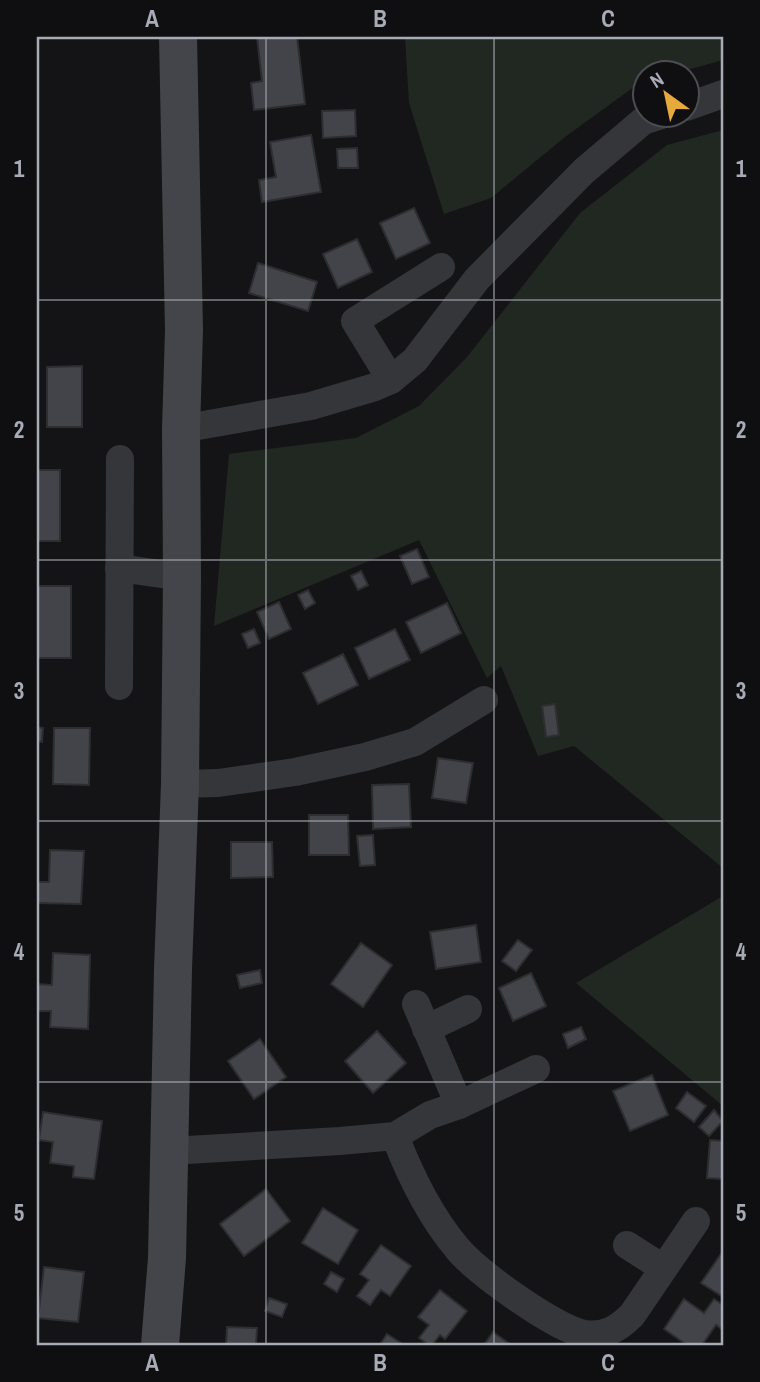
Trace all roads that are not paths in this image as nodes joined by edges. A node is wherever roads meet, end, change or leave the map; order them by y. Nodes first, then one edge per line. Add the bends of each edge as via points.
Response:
1 (178, 37) edge
2 (723, 94) edge
3 (700, 102) edge
4 (632, 130) edge
5 (441, 267) dead end
6 (391, 380) junction
7 (181, 429) junction
8 (120, 459) dead end
9 (119, 568) junction
10 (182, 577) junction
11 (119, 686) dead end
12 (484, 700) dead end
13 (180, 785) junction
14 (468, 1009) dead end
15 (536, 1069) dead end
16 (459, 1105) junction
17 (395, 1136) junction
18 (170, 1151) junction
19 (696, 1221) dead end
20 (627, 1245) dead end
21 (663, 1269) junction
22 (160, 1345) edge

1 - 7 street via 184,330
2 - 3 street
4 - 6 street via 584,171 477,279 415,360
5 - 6 street via 355,321
6 - 7 street via 311,405
7 - 10 street
8 - 9 street
9 - 10 street
9 - 11 street
10 - 13 street
12 - 13 street via 415,742 365,757 295,772
13 - 18 street
14 - 16 street via 421,1016
15 - 16 street
16 - 17 street via 430,1115
17 - 18 street
17 - 21 street via 434,1215 458,1250 564,1328 585,1334 621,1326
18 - 22 street
19 - 21 street
20 - 21 street

